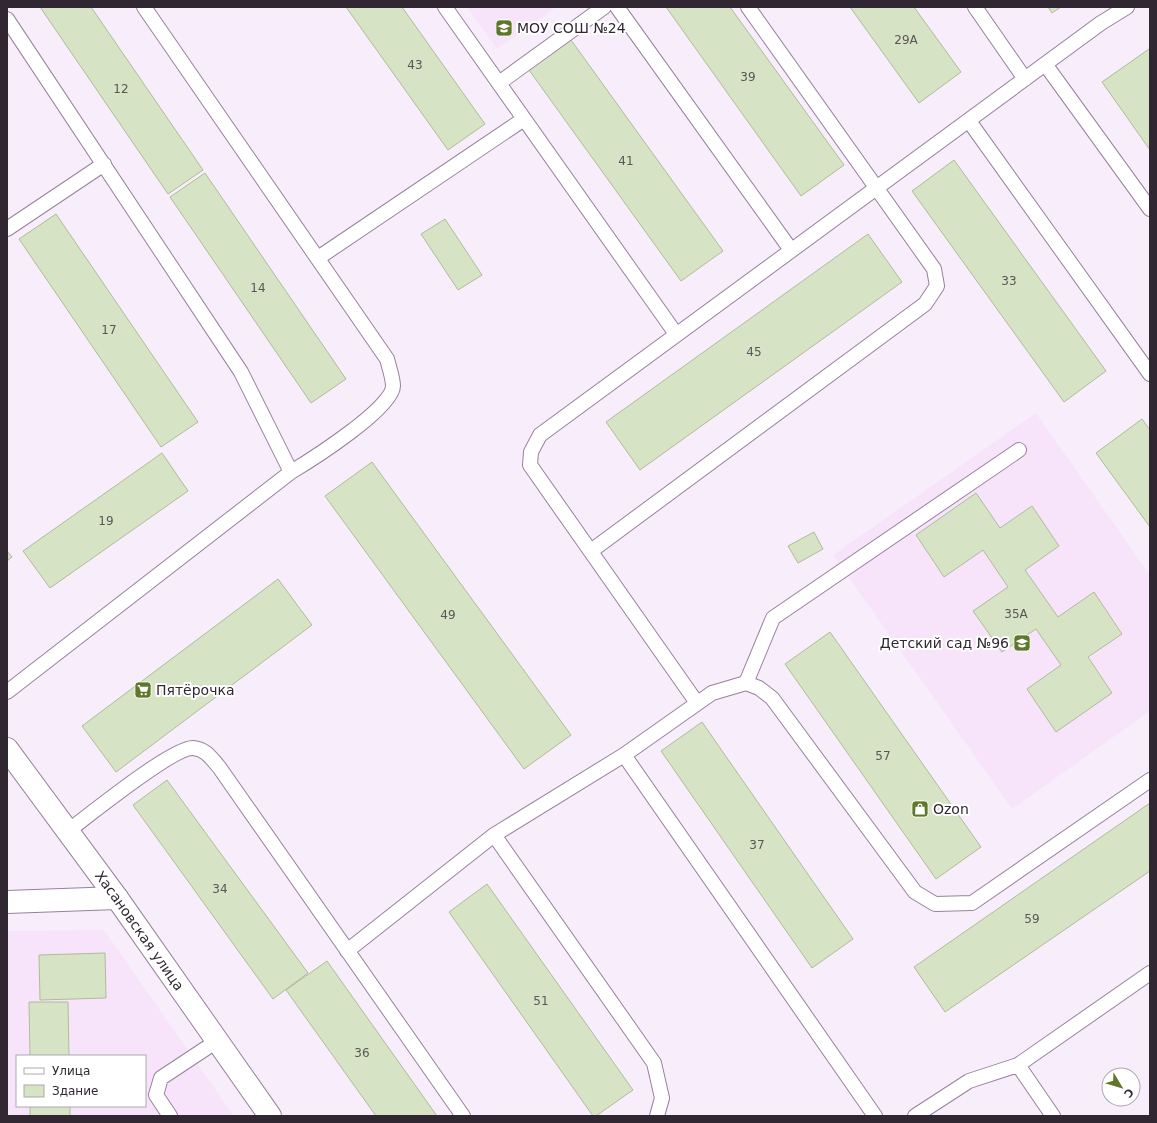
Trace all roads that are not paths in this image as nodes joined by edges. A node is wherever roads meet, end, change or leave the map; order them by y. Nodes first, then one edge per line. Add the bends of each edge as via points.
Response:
1 (144, 7) edge
2 (444, 7) edge
3 (604, 7) edge
4 (617, 7) edge
5 (748, 7) edge
6 (975, 7) edge
7 (1127, 7) edge
8 (7, 19) edge
9 (1045, 64) junction
10 (1025, 79) junction
11 (499, 83) junction
12 (524, 119) junction
13 (969, 121) junction
14 (104, 164) junction
15 (878, 187) junction
16 (1150, 209) edge
17 (7, 229) edge
18 (791, 250) junction
19 (318, 258) junction
20 (676, 334) junction
21 (1150, 374) edge
22 (1019, 450) dead end
23 (291, 472) junction
24 (591, 551) junction
25 (746, 683) junction
26 (7, 692) edge
27 (697, 703) junction
28 (7, 748) edge
29 (624, 755) junction
30 (1150, 780) edge
31 (68, 831) junction
32 (494, 835) junction
33 (117, 898) junction
34 (7, 902) edge
35 (348, 951) junction
36 (1150, 974) edge
37 (217, 1041) junction
38 (1018, 1065) junction
39 (170, 1116) edge
40 (270, 1116) edge
41 (463, 1116) edge
42 (657, 1116) edge
43 (875, 1116) edge
44 (915, 1116) edge
45 (1054, 1116) edge

1 - 19 lane
2 - 11 lane
3 - 11 lane
4 - 18 lane
5 - 15 lane
6 - 10 lane
7 - 9 lane
8 - 14 lane
9 - 10 lane
9 - 16 lane
10 - 13 lane
11 - 12 lane
12 - 19 lane
12 - 20 lane
13 - 15 lane
13 - 21 lane
14 - 17 lane
14 - 23 lane via 241,372
15 - 18 lane
15 - 24 lane via 934,269 937,286 925,304
18 - 20 lane
19 - 23 lane via 387,359 393,387 386,402 326,451
20 - 24 lane via 546,430 540,435 531,452 530,465
22 - 25 lane via 773,618
23 - 26 lane
24 - 27 lane
25 - 27 lane via 712,693
25 - 30 lane via 759,688 772,698 915,892 935,904 972,903
27 - 29 lane
28 - 31 street, Хасановская улица
29 - 32 lane
29 - 43 lane
31 - 33 street, Хасановская улица
31 - 35 lane via 160,762 191,748 205,750
32 - 35 lane
32 - 42 lane via 654,1063 662,1098
33 - 34 street
33 - 37 street, Хасановская улица
35 - 41 lane
36 - 38 lane
37 - 39 lane via 161,1078 156,1095
37 - 40 street, Хасановская улица
38 - 44 lane via 969,1081
38 - 45 lane

